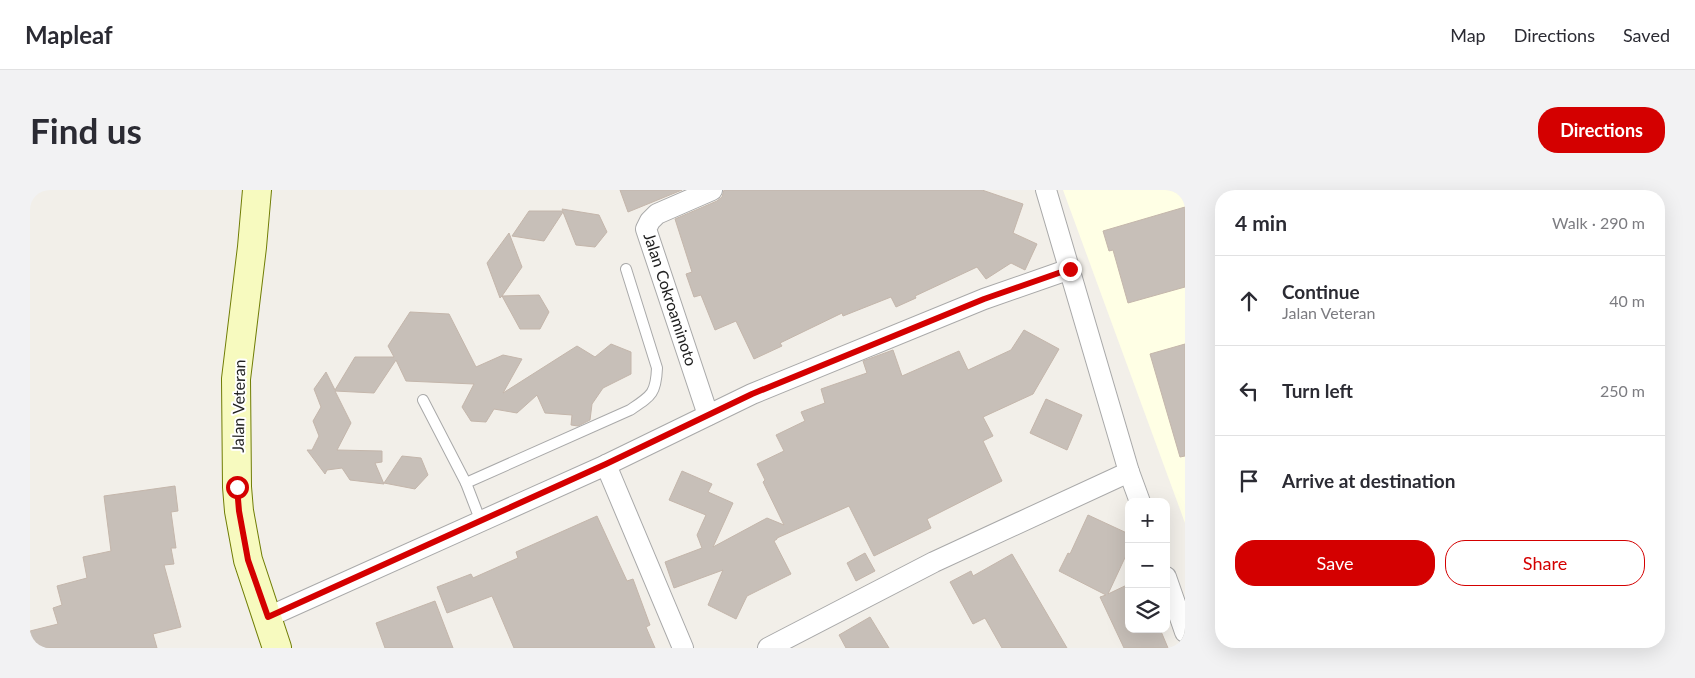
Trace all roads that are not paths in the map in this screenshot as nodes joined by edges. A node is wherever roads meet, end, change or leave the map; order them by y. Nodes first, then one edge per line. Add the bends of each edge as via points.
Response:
1 (257, 190) edge
2 (712, 190) edge
3 (1046, 190) edge
4 (626, 269) dead end
5 (1070, 269) junction
6 (423, 400) dead end
7 (708, 415) junction
8 (606, 464) junction
9 (1129, 472) junction
10 (466, 484) junction
11 (1139, 498) edge
12 (481, 522) junction
13 (1170, 588) edge
14 (268, 617) junction
15 (1185, 632) edge
16 (275, 647) edge
17 (683, 648) edge
18 (768, 648) edge

1 - 14 main road, Jalan Veteran via 236,379 237,487 248,560
2 - 7 street, Jalan Cokroaminoto via 657,214 646,229
3 - 5 street
4 - 10 lane via 657,368 650,396 630,410
5 - 7 street via 975,302
5 - 9 street
6 - 10 lane
7 - 8 street
8 - 12 street
8 - 17 street
9 - 11 street
9 - 18 street via 934,562
10 - 12 lane
12 - 14 street
13 - 15 street
14 - 16 main road, Jalan Veteran

